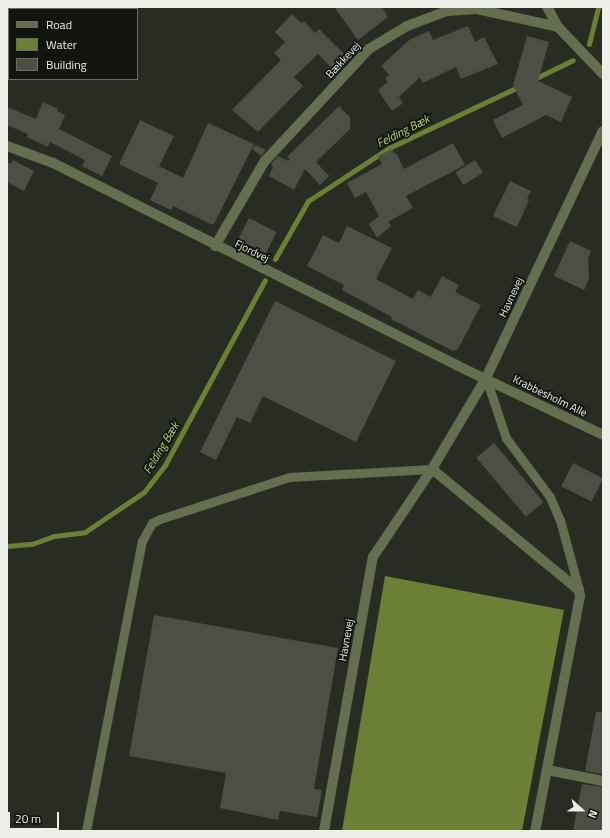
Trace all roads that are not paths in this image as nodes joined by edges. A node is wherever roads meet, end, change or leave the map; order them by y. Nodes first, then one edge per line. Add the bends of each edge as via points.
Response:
1 (547, 7) edge
2 (558, 28) junction
3 (603, 74) edge
4 (603, 131) edge
5 (7, 146) edge
6 (215, 246) junction
7 (486, 378) junction
8 (603, 435) edge
9 (432, 469) junction
10 (580, 590) junction
11 (547, 770) junction
12 (603, 781) edge
13 (86, 831) edge
14 (324, 831) edge
15 (535, 831) edge

1 - 2 street
2 - 3 street
2 - 6 street, Bækkevej via 477,9 447,12 407,26 369,49 264,162
4 - 7 street, Havnevej
5 - 6 street, Fjordvej via 53,163
6 - 7 street, Fjordvej
7 - 8 street, Krabbesholm Alle
7 - 9 street, Havnevej
7 - 10 lane via 506,438 550,497 560,520
9 - 10 street
9 - 13 lane via 289,477 160,518 152,524 142,541
9 - 14 street, Havnevej via 373,557
10 - 11 street
11 - 12 street
11 - 15 street

